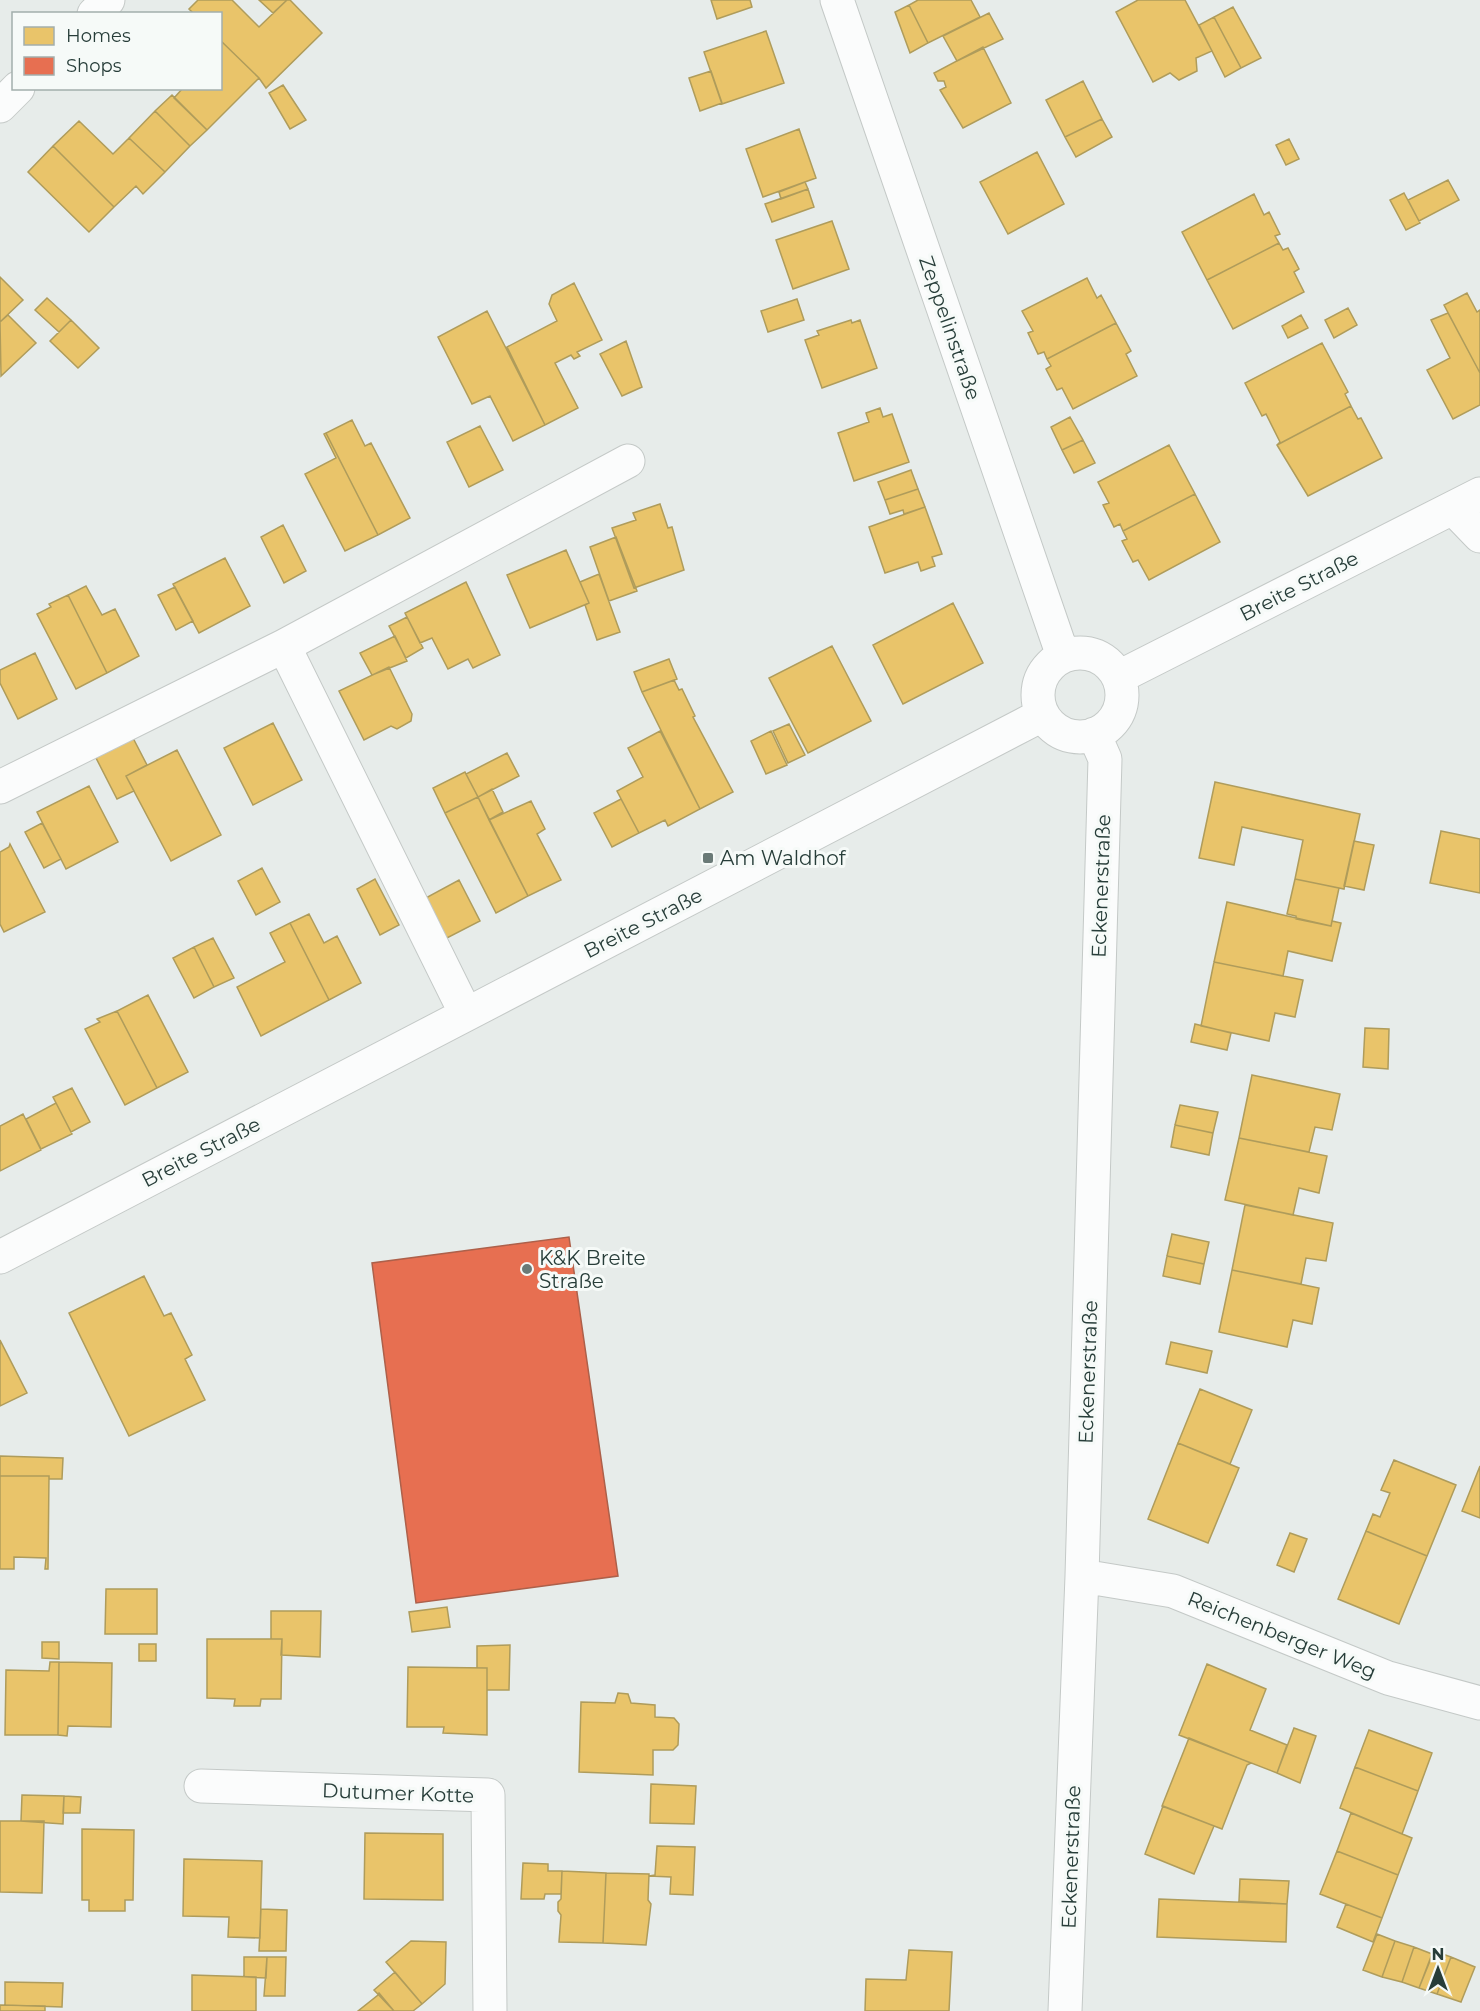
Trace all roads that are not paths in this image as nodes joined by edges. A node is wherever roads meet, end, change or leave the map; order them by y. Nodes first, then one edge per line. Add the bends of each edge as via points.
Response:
1 (108, 0) edge
2 (837, 0) edge
3 (96, 12) edge
4 (16, 90) edge
5 (0, 106) edge
6 (628, 461) dead end
7 (1467, 501) edge
8 (1480, 536) edge
9 (284, 646) junction
10 (1063, 656) junction
11 (1119, 677) junction
12 (1042, 715) junction
13 (1094, 734) junction
14 (0, 786) edge
15 (466, 1014) junction
16 (0, 1257) edge
17 (1082, 1576) junction
18 (1480, 1703) edge
19 (201, 1786) dead end
20 (490, 2011) edge
21 (1065, 2011) edge

1 - 3 street
2 - 10 street, Zeppelinstraße
4 - 5 street
6 - 9 street
7 - 8 street
7 - 11 street, Breite Straße
9 - 14 street
9 - 15 street
10 - 11 street via 1079,652 1095,655 1109,663
10 - 12 street via 1048,666 1040,681 1037,698
11 - 13 street via 1123,694 1119,711 1109,726
12 - 13 street via 1065,734
12 - 15 street, Breite Straße
13 - 17 street, Eckenerstraße via 1105,759
15 - 16 street, Breite Straße
17 - 18 street, Reichenberger Weg via 1173,1591 1388,1678
17 - 21 street, Eckenerstraße
19 - 20 street, Dutumer Kotte via 488,1796

